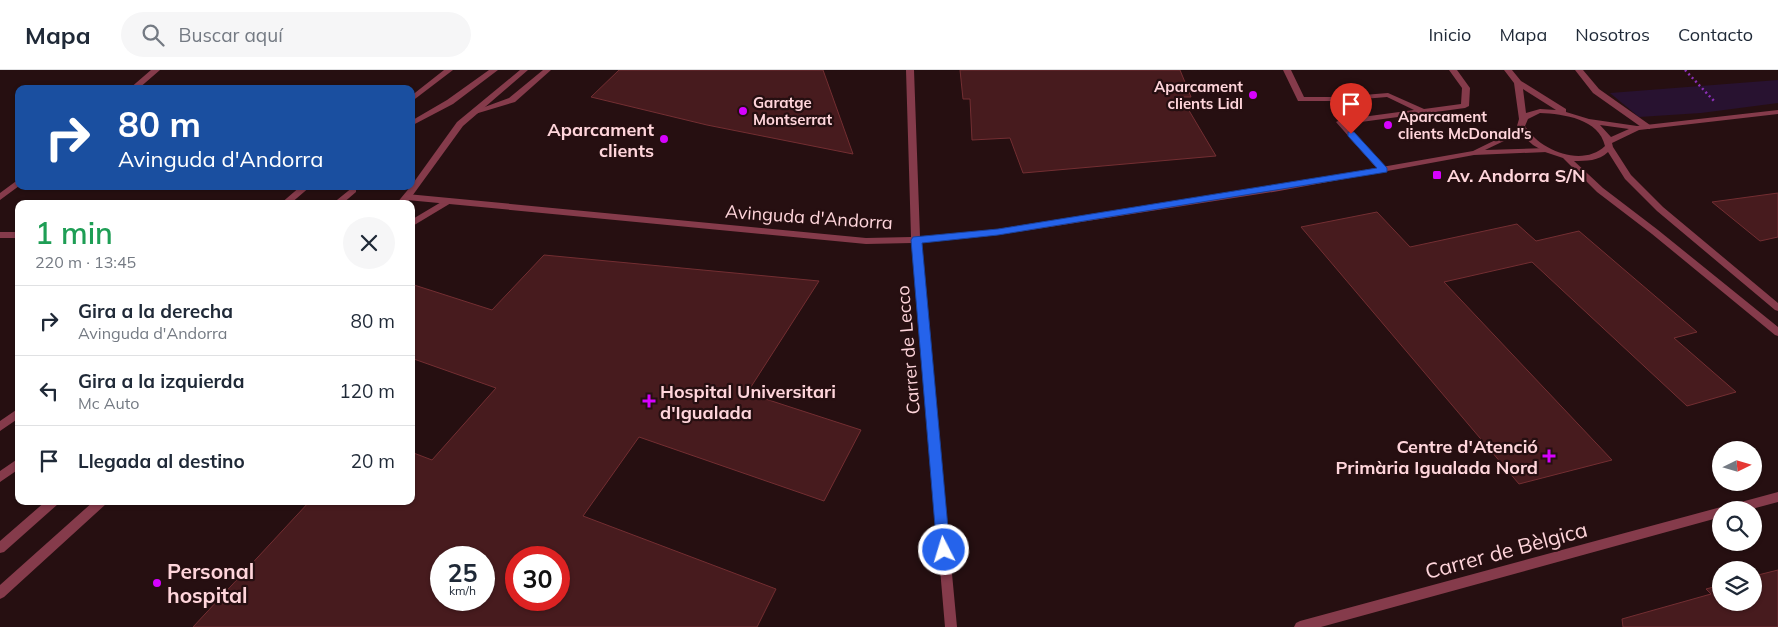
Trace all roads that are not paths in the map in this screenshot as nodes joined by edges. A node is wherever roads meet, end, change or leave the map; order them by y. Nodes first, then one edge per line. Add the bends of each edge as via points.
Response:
1 (156, 70) edge
2 (449, 70) edge
3 (494, 70) edge
4 (524, 70) edge
5 (547, 70) edge
6 (910, 70) edge
7 (1287, 70) edge
8 (1453, 70) edge
9 (1508, 70) edge
10 (1579, 70) edge
11 (1518, 83) junction
12 (138, 85) edge
13 (415, 97) edge
14 (475, 112) junction
15 (1424, 112) junction
16 (1778, 112) edge
17 (1568, 113) junction
18 (1523, 119) junction
19 (1587, 121) junction
20 (415, 122) edge
21 (1647, 127) junction
22 (1637, 128) junction
23 (1522, 129) junction
24 (1609, 144) junction
25 (1547, 150) junction
26 (1474, 153) junction
27 (1565, 156) junction
28 (1384, 170) junction
29 (15, 185) edge
30 (415, 189) edge
31 (302, 190) edge
32 (353, 190) dead end
33 (0, 198) edge
34 (289, 200) edge
35 (341, 200) edge
36 (415, 201) edge
37 (448, 201) junction
38 (415, 222) edge
39 (0, 235) edge
40 (15, 235) edge
41 (916, 240) junction
42 (1778, 308) edge
43 (1778, 332) edge
44 (15, 415) edge
45 (0, 427) edge
46 (15, 465) edge
47 (0, 477) edge
48 (1778, 497) edge
49 (1762, 501) edge
50 (49, 505) edge
51 (98, 505) edge
52 (1712, 514) edge
53 (0, 548) edge
54 (0, 593) edge
55 (951, 627) edge
56 (1300, 627) edge

1 - 12 street
2 - 13 street
3 - 20 street
4 - 14 street
5 - 14 street via 512,100
6 - 41 street, Carrer de Lecco
7 - 15 street via 1301,99 1388,95
8 - 15 street via 1466,88 1465,106
9 - 11 street
10 - 21 street via 1596,91
11 - 17 street
11 - 18 street
14 - 30 street via 460,124
15 - 28 street via 1340,122
16 - 21 street
17 - 18 street via 1540,111
17 - 19 street
18 - 23 street
19 - 22 street
19 - 24 street via 1603,132
21 - 22 street
22 - 24 street
23 - 25 street via 1528,138
23 - 26 street, Avinguda d'Andorra
24 - 27 street via 1603,154 1590,158
24 - 42 street via 1628,177 1660,209
25 - 26 street, Avinguda d'Andorra
25 - 27 street
26 - 28 street, Avinguda d'Andorra
27 - 43 street via 1600,190
28 - 41 street, Avinguda d'Andorra via 998,232
29 - 33 street
31 - 34 street
32 - 35 street
36 - 37 street, Avinguda d'Andorra
37 - 38 street
37 - 41 street, Avinguda d'Andorra via 866,241
39 - 40 street
41 - 55 street, Carrer de Lecco
44 - 45 street
46 - 47 street
48 - 49 street
50 - 53 street
51 - 54 street
52 - 56 street, Carrer de Bèlgica

